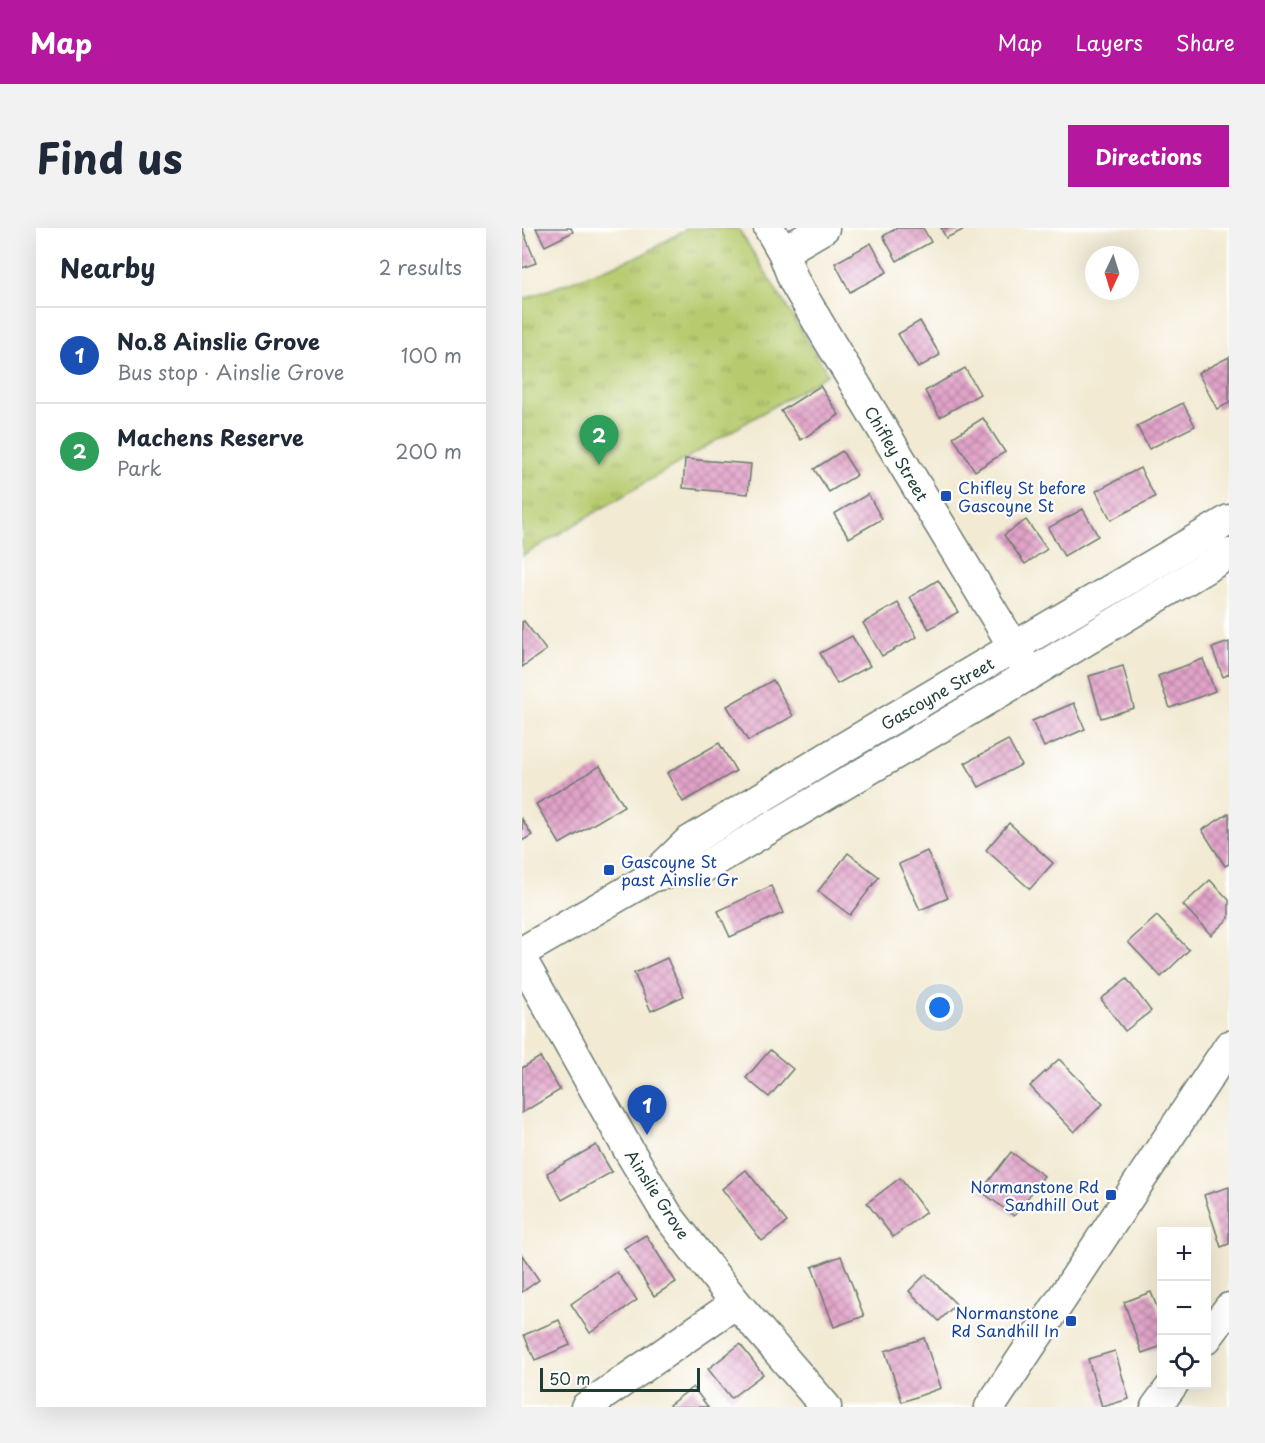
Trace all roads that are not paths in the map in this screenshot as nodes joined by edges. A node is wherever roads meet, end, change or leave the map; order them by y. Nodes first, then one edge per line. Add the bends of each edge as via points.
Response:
1 (824, 228) edge
2 (776, 240) edge
3 (1229, 520) edge
4 (1229, 554) edge
5 (1014, 648) junction
6 (1030, 674) junction
7 (653, 876) junction
8 (522, 952) edge
9 (522, 960) edge
10 (1229, 1046) edge
11 (736, 1303) junction
12 (1229, 1308) edge
13 (1209, 1335) edge
14 (1169, 1389) edge
15 (1001, 1403) edge
16 (586, 1407) edge
17 (826, 1407) edge
18 (1156, 1407) edge

1 - 2 street
2 - 5 street, Chifley Street via 794,281
3 - 5 street, Gascoyne Street
4 - 6 street, Gascoyne Street
5 - 6 street, Chifley Street
5 - 7 street, Gascoyne Street via 688,842
6 - 7 street, Gascoyne Street via 706,866
7 - 8 street, Gascoyne Street
9 - 11 street, Ainslie Grove via 669,1216
10 - 15 street
11 - 16 street
11 - 17 street, Ainslie Grove
12 - 13 street
14 - 18 street

